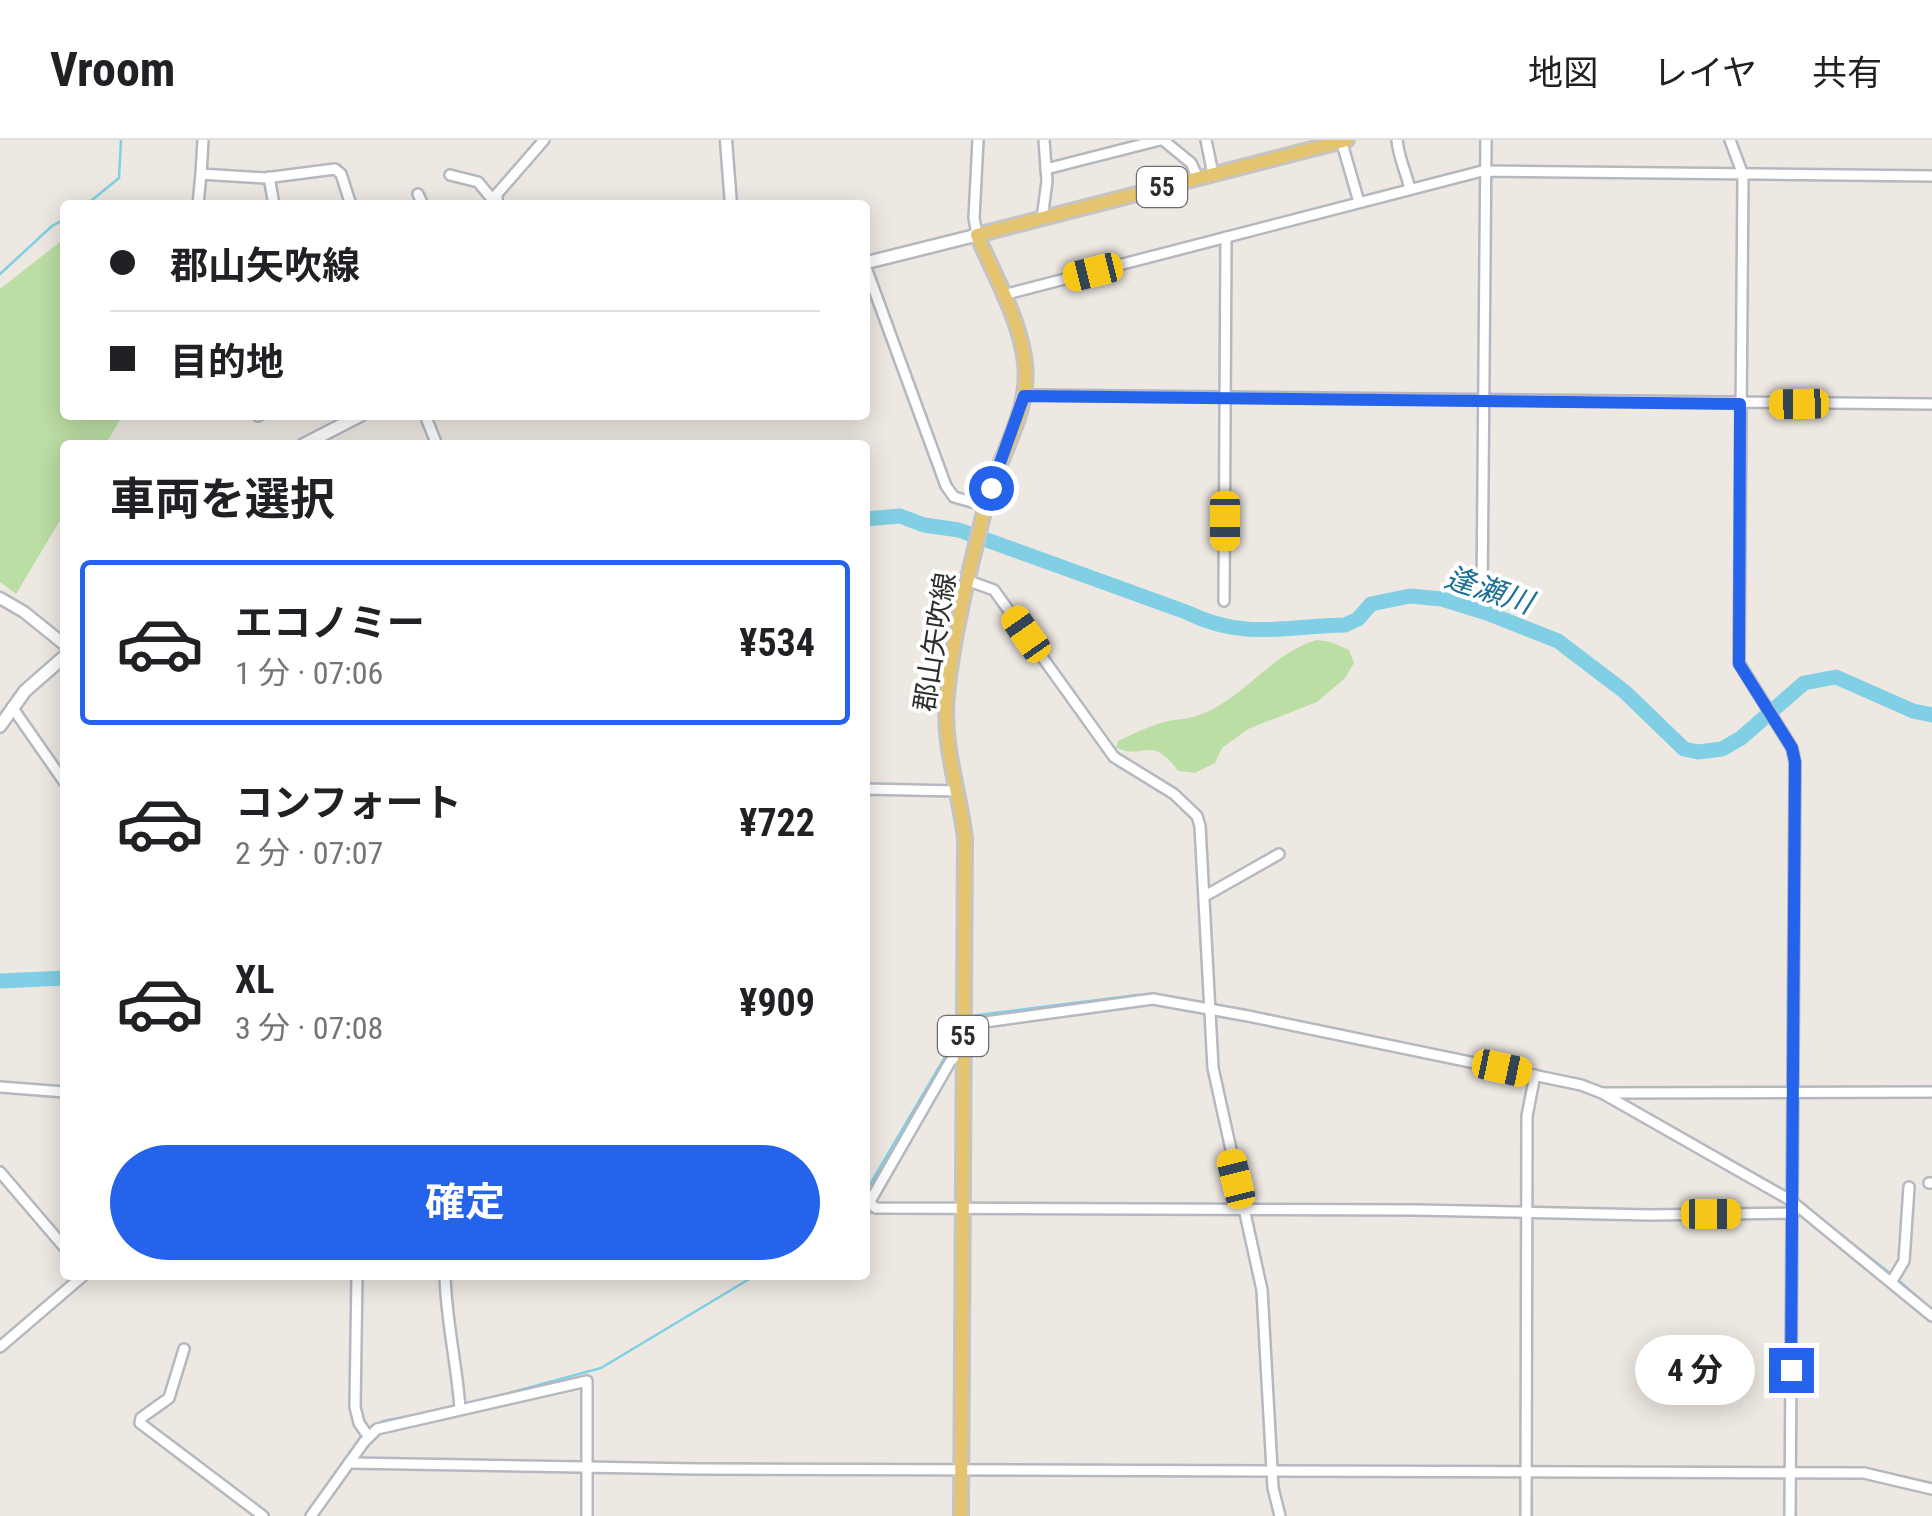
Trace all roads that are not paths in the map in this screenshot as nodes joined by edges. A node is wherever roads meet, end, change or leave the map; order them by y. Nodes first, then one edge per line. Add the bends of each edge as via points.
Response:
1 (203, 140) edge
2 (528, 140) edge
3 (726, 140) edge
4 (978, 140) edge
5 (1044, 140) edge
6 (1162, 140) edge
7 (1206, 140) edge
8 (1343, 140) edge
9 (1397, 140) edge
10 (1486, 140) edge
11 (1730, 140) edge
12 (541, 143) edge
13 (1046, 169) junction
14 (1486, 170) junction
15 (201, 174) junction
16 (450, 174) dead end
17 (1213, 174) junction
18 (1743, 175) junction
19 (1932, 176) edge
20 (269, 178) junction
21 (1198, 178) junction
22 (1410, 190) junction
23 (418, 194) dead end
24 (198, 200) edge
25 (273, 200) edge
26 (349, 200) edge
27 (421, 200) edge
28 (492, 200) edge
29 (495, 200) edge
30 (732, 200) edge
31 (1359, 202) junction
32 (1042, 219) junction
33 (977, 235) junction
34 (1226, 237) junction
35 (870, 263) edge
36 (870, 278) edge
37 (1003, 295) junction
38 (1024, 396) junction
39 (1225, 398) junction
40 (1483, 400) junction
41 (1740, 404) junction
42 (1932, 404) edge
43 (351, 420) edge
44 (313, 440) edge
45 (985, 507) junction
46 (968, 581) junction
47 (1482, 595) dead end
48 (0, 598) edge
49 (1224, 600) dead end
50 (60, 642) edge
51 (60, 660) edge
52 (12, 707) junction
53 (0, 726) edge
54 (60, 775) edge
55 (870, 790) edge
56 (957, 791) junction
57 (1280, 854) dead end
58 (1204, 896) junction
59 (1208, 1009) junction
60 (963, 1025) junction
61 (963, 1048) junction
62 (1535, 1076) junction
63 (0, 1087) edge
64 (60, 1092) edge
65 (1792, 1092) junction
66 (1932, 1092) edge
67 (1602, 1093) junction
68 (0, 1172) edge
69 (1909, 1187) dead end
70 (870, 1201) edge
71 (870, 1207) edge
72 (1794, 1208) junction
73 (963, 1209) junction
74 (1244, 1210) junction
75 (1528, 1214) junction
76 (60, 1242) edge
77 (78, 1280) edge
78 (356, 1280) edge
79 (445, 1280) edge
80 (1892, 1281) junction
81 (1932, 1316) edge
82 (0, 1346) edge
83 (184, 1348) dead end
84 (460, 1410) junction
85 (368, 1436) junction
86 (348, 1464) junction
87 (586, 1466) junction
88 (1272, 1469) junction
89 (961, 1470) junction
90 (1526, 1471) junction
91 (1790, 1472) junction
92 (1932, 1489) edge
93 (263, 1516) edge
94 (311, 1516) edge
95 (586, 1516) edge
96 (961, 1516) edge
97 (1280, 1516) edge
98 (1526, 1516) edge
99 (1790, 1516) edge

1 - 15 street
2 - 12 street
3 - 30 street
4 - 33 street
5 - 13 street
6 - 13 street
6 - 21 street via 1191,163
7 - 17 street
8 - 17 main road, 55
8 - 31 street
9 - 22 street
10 - 14 street
11 - 18 street
12 - 29 street
13 - 32 street
14 - 18 street
14 - 22 street
14 - 40 street
15 - 20 street
15 - 24 street
16 - 28 street via 478,182
17 - 21 main road, 55
18 - 19 street
18 - 41 street
20 - 25 street
20 - 26 street via 336,169
21 - 32 main road, 55
22 - 31 street
23 - 27 street
31 - 34 street
32 - 33 main road, 55
33 - 35 main road
33 - 37 main road, 郡山矢吹線 / 55
34 - 37 street
34 - 39 street
36 - 45 street via 946,486 954,497
37 - 38 main road, 郡山矢吹線 / 55 via 1023,352
38 - 39 street
38 - 45 main road, 郡山矢吹線 / 55
39 - 40 street
39 - 49 street
40 - 41 street
40 - 47 street
41 - 42 street
41 - 65 street via 1738,658 1795,762
43 - 44 main road
45 - 46 main road, 郡山矢吹線 / 55
46 - 56 main road, 郡山矢吹線 / 55 via 946,706
46 - 58 street via 994,590 1114,757 1174,794 1196,816
48 - 50 street
51 - 52 main road
52 - 53 main road
52 - 54 street
55 - 56 street
56 - 60 main road, 郡山矢吹線 / 55 via 964,838
57 - 58 street
58 - 59 street
59 - 60 street via 1153,999
59 - 62 street
59 - 74 street
60 - 61 main road, 郡山矢吹線 / 55
61 - 70 street
61 - 73 main road, 郡山矢吹線 / 55
62 - 67 street
62 - 75 street via 1527,1116
63 - 64 street
65 - 66 street
65 - 67 street
65 - 72 street
67 - 72 street
68 - 76 street
69 - 80 street via 1904,1261
71 - 73 street
72 - 75 street
72 - 80 street
72 - 91 street
73 - 74 street
73 - 89 main road, 郡山矢吹線 / 55
74 - 75 street
74 - 88 street via 1266,1320
75 - 90 street
77 - 82 street
78 - 85 street via 355,1406
79 - 84 street
80 - 81 street
83 - 93 street via 169,1398 140,1423
84 - 85 street via 391,1423
84 - 87 street via 587,1381
85 - 86 street
86 - 87 street
86 - 94 street
87 - 89 street
87 - 95 street
88 - 89 street
88 - 90 street
88 - 97 street
89 - 96 main road, 郡山矢吹線 / 55
90 - 91 street
90 - 98 street
91 - 92 street via 1864,1473
91 - 99 street

